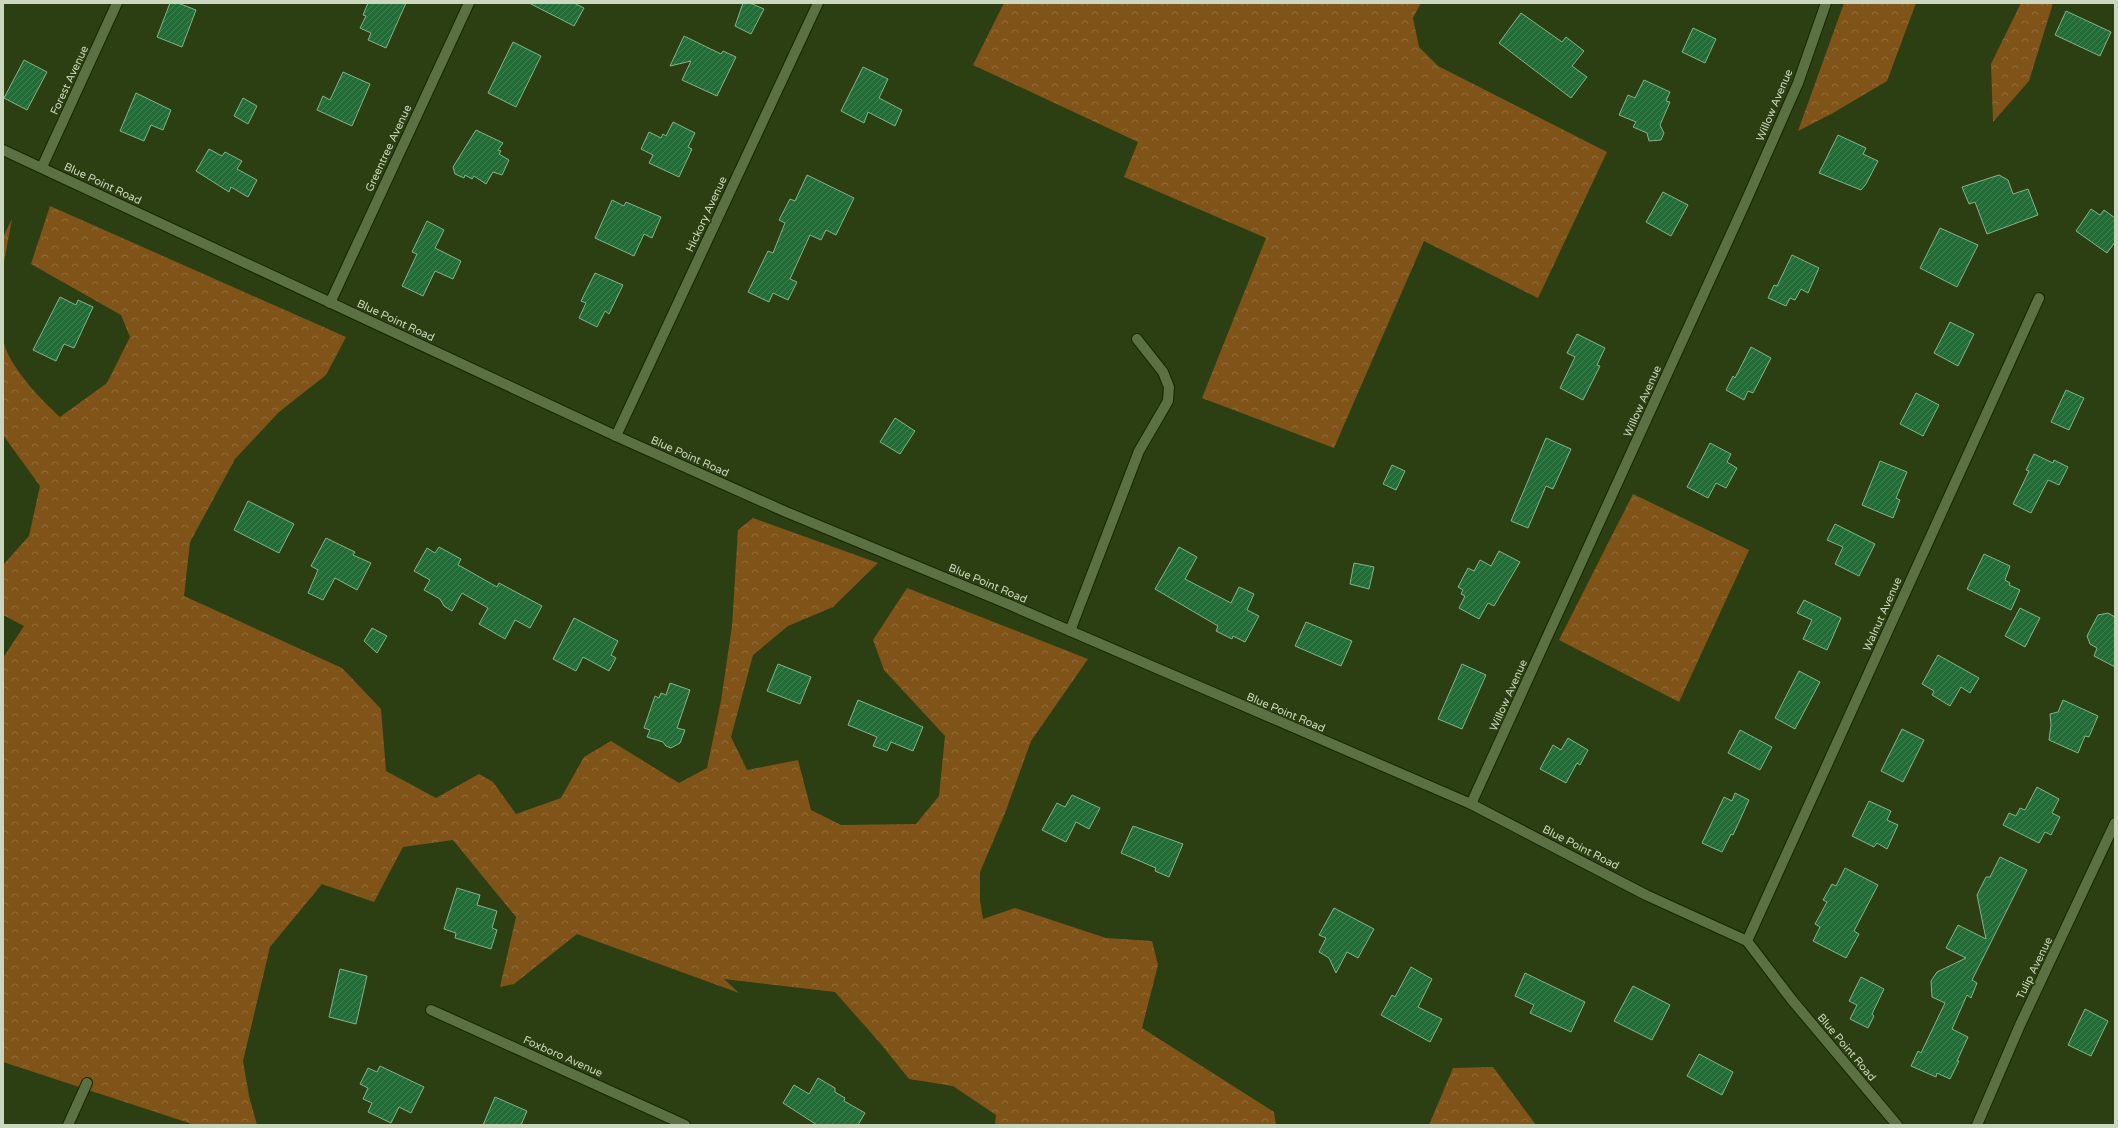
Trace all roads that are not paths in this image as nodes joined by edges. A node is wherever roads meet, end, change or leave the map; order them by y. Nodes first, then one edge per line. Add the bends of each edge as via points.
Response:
1 (117, 3) edge
2 (469, 3) edge
3 (818, 3) edge
4 (1826, 3) edge
5 (3, 150) edge
6 (42, 168) junction
7 (2039, 298) dead end
8 (330, 302) junction
9 (1137, 339) dead end
10 (616, 436) junction
11 (1070, 631) junction
12 (1471, 804) junction
13 (2115, 823) edge
14 (1747, 941) junction
15 (431, 1010) dead end
16 (87, 1083) dead end
17 (68, 1125) edge
18 (685, 1125) edge
19 (1897, 1125) edge
20 (1977, 1125) edge

1 - 6 street, Forest Avenue
2 - 8 street, Greentree Avenue
3 - 10 street, Hickory Avenue
4 - 12 street, Willow Avenue via 1798,83
5 - 6 street, Blue Point Road
6 - 8 street, Blue Point Road
7 - 14 street, Walnut Avenue
8 - 10 street, Blue Point Road
9 - 11 street via 1163,372 1169,387 1168,401 1136,457
10 - 11 street, Blue Point Road via 786,512
11 - 12 street, Blue Point Road
12 - 14 street, Blue Point Road via 1646,895
13 - 20 street, Tulip Avenue via 2020,1026
14 - 19 street, Blue Point Road via 1792,1000
15 - 18 street, Foxboro Avenue
16 - 17 street

